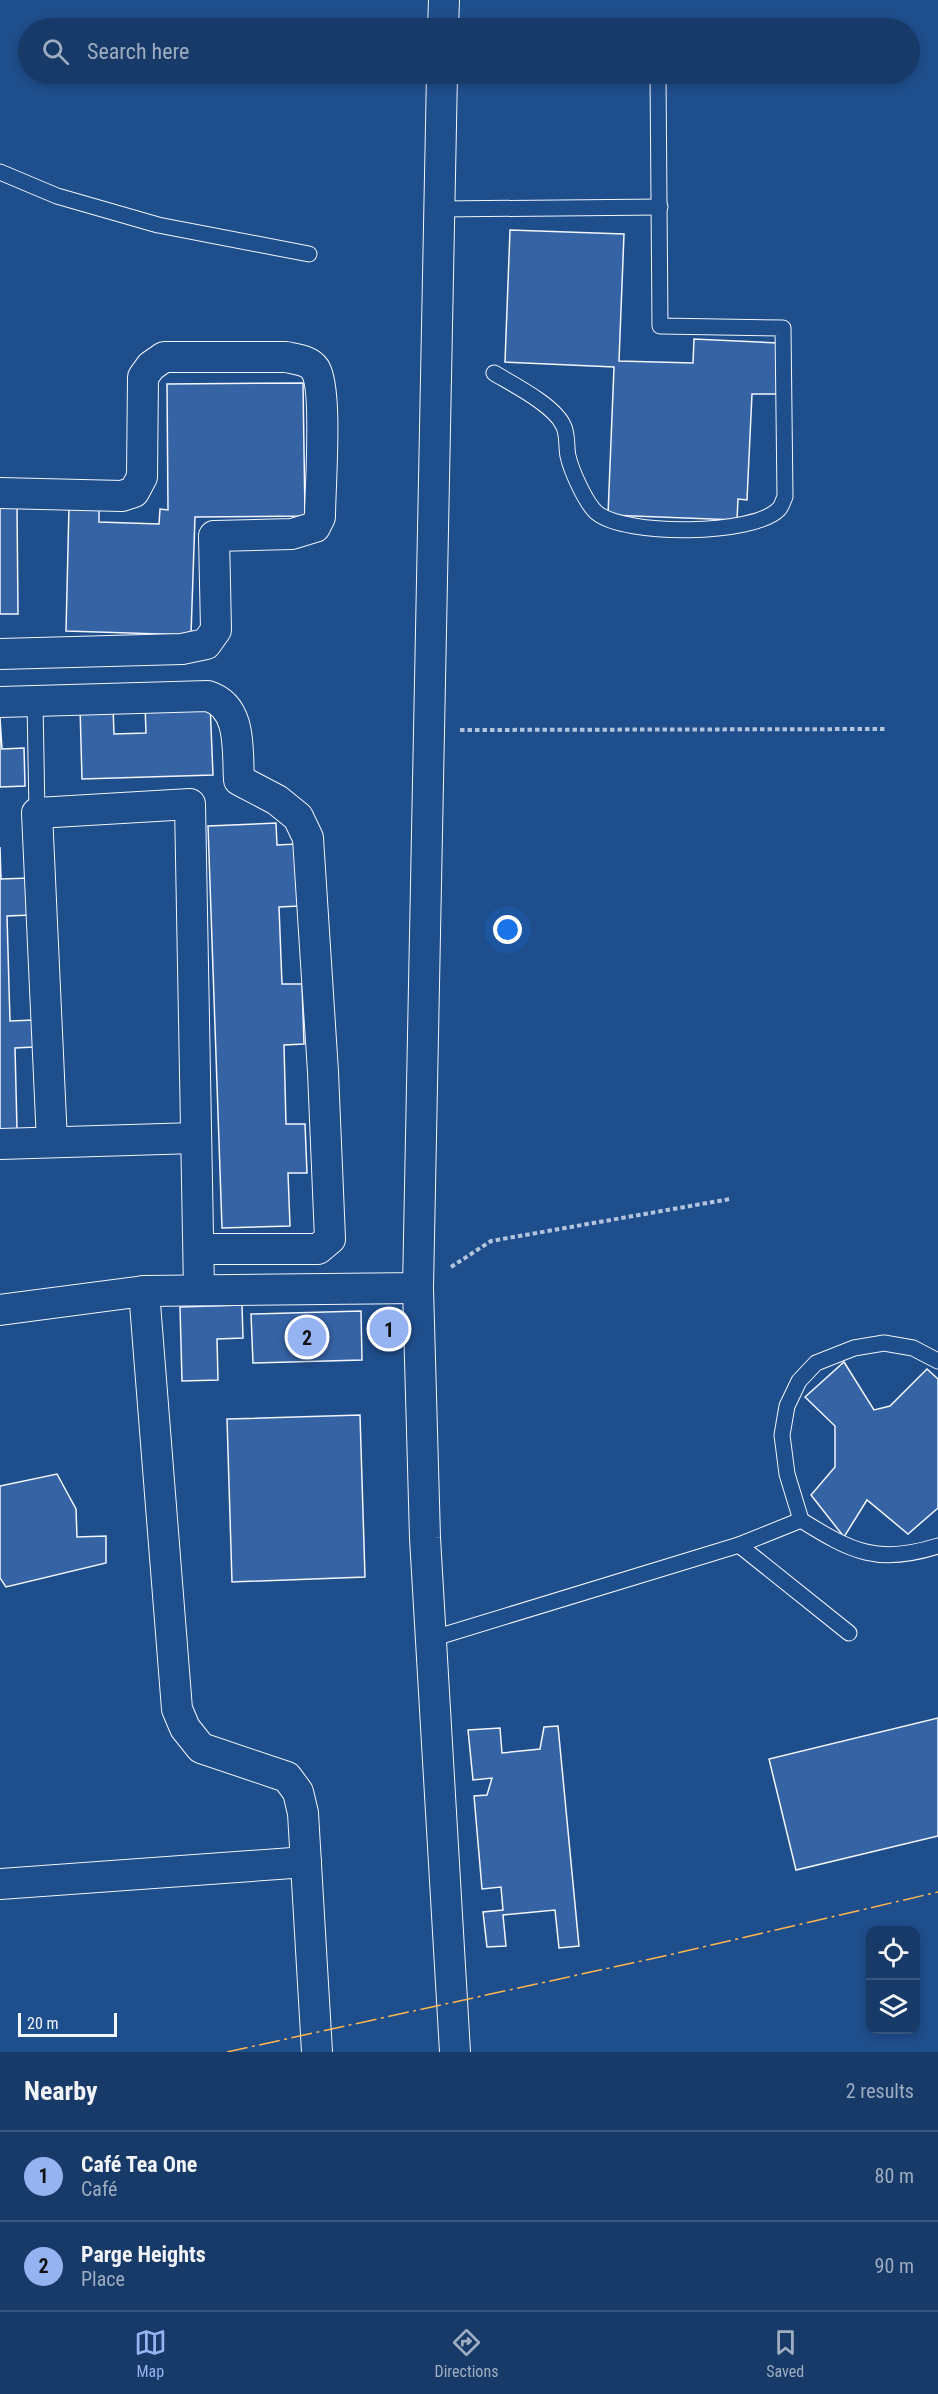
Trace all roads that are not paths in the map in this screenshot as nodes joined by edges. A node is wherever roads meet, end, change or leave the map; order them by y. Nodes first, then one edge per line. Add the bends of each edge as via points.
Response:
1 (444, 0) edge
2 (443, 18) edge
3 (442, 84) edge
4 (658, 84) edge
5 (0, 172) edge
6 (660, 207) junction
7 (440, 209) junction
8 (309, 254) dead end
9 (494, 373) dead end
10 (0, 493) edge
11 (0, 654) edge
12 (0, 702) edge
13 (35, 702) junction
14 (37, 813) junction
15 (195, 1138) junction
16 (52, 1142) junction
17 (0, 1144) edge
18 (199, 1249) junction
19 (418, 1288) junction
20 (198, 1290) junction
21 (144, 1291) junction
22 (0, 1310) edge
23 (938, 1361) edge
24 (801, 1520) junction
25 (739, 1545) junction
26 (938, 1546) edge
27 (849, 1634) dead end
28 (431, 1639) junction
29 (306, 1863) junction
30 (0, 1884) edge
31 (317, 2052) edge
32 (455, 2052) edge

1 - 2 street
3 - 7 street
4 - 6 lane
5 - 8 lane via 57,196 158,225
6 - 7 lane
6 - 9 lane via 660,326 783,328 785,497 779,509 739,526 687,530 622,525 598,514 587,501 568,459 564,425 547,406
7 - 19 street
10 - 11 street via 122,496 134,492 142,477 143,378 164,357 286,357 303,360 315,368 322,395 320,517 315,527 292,534 214,536 216,630 206,644 182,649
12 - 13 street
13 - 14 lane
13 - 18 street via 208,696 218,699 234,720 239,780 298,817 308,838 330,1239 318,1249
14 - 15 street via 190,804
14 - 16 street
15 - 16 street
15 - 18 street
16 - 17 street
18 - 20 street
19 - 20 street
19 - 28 street
20 - 21 street
21 - 22 street
21 - 29 street via 177,1709 185,1728 201,1748 287,1777 298,1792 303,1813
23 - 24 lane via 913,1348 884,1343 854,1348 816,1363 799,1381 787,1406 782,1435 787,1474
24 - 25 lane
24 - 26 lane via 838,1543 869,1554 897,1556
25 - 27 lane
25 - 28 lane
28 - 32 street
29 - 30 street
29 - 31 street

